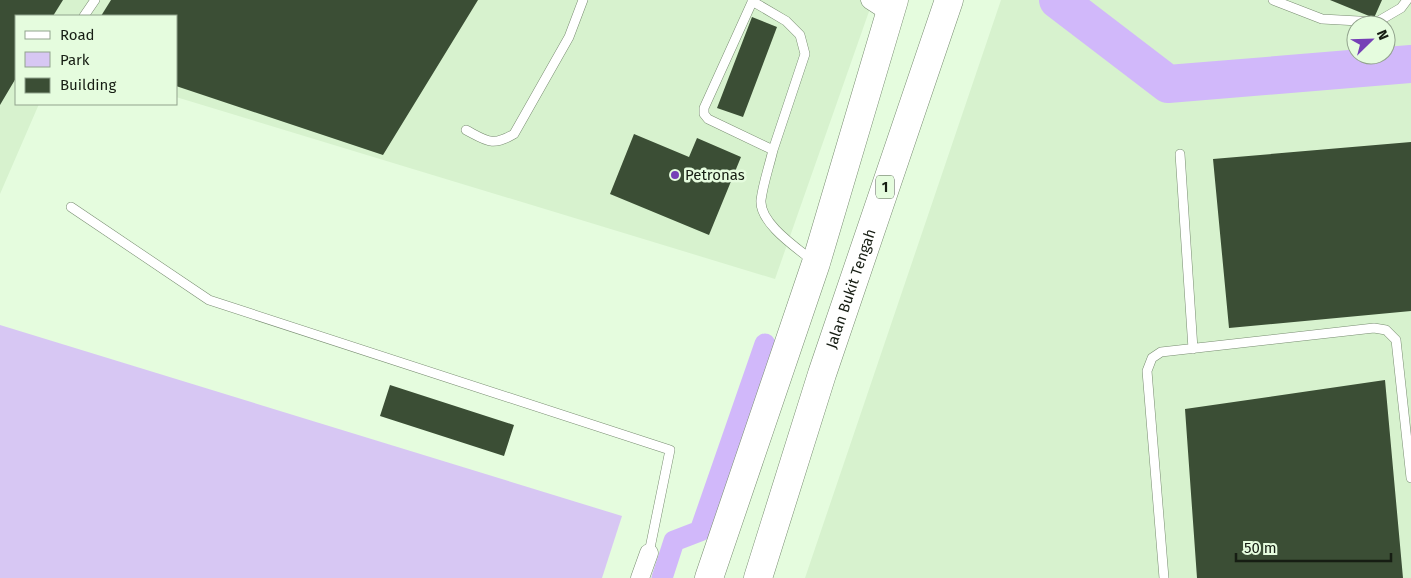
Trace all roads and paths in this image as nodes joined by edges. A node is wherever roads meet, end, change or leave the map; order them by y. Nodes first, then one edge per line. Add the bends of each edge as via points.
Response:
1 (95, 0) edge
2 (584, 0) edge
3 (949, 0) edge
4 (1272, 0) edge
5 (1408, 0) edge
6 (752, 1) edge
7 (885, 4) edge
8 (85, 15) edge
9 (466, 130) dead end
10 (773, 150) junction
11 (1180, 154) dead end
12 (71, 207) dead end
13 (816, 263) junction
14 (1193, 349) junction
15 (1411, 479) edge
16 (649, 553) joint
17 (640, 578) edge
18 (710, 578) edge
19 (758, 578) edge
20 (1164, 578) edge

1 - 8 lane
2 - 9 lane via 568,37 514,134 502,142 488,141
3 - 19 highway, Jalan Bukit Tengah / 1 via 822,374
4 - 5 lane via 1322,19 1356,22 1377,22
6 - 10 lane via 786,21 800,35 805,54
6 - 10 lane via 704,114 708,119
7 - 13 highway
10 - 13 lane via 761,202 764,216 772,227
11 - 14 lane
12 - 16 lane via 209,300 670,450
13 - 18 highway
14 - 15 lane via 1374,328 1386,330 1396,340
14 - 20 lane via 1162,352 1152,358 1147,371
16 - 17 street

